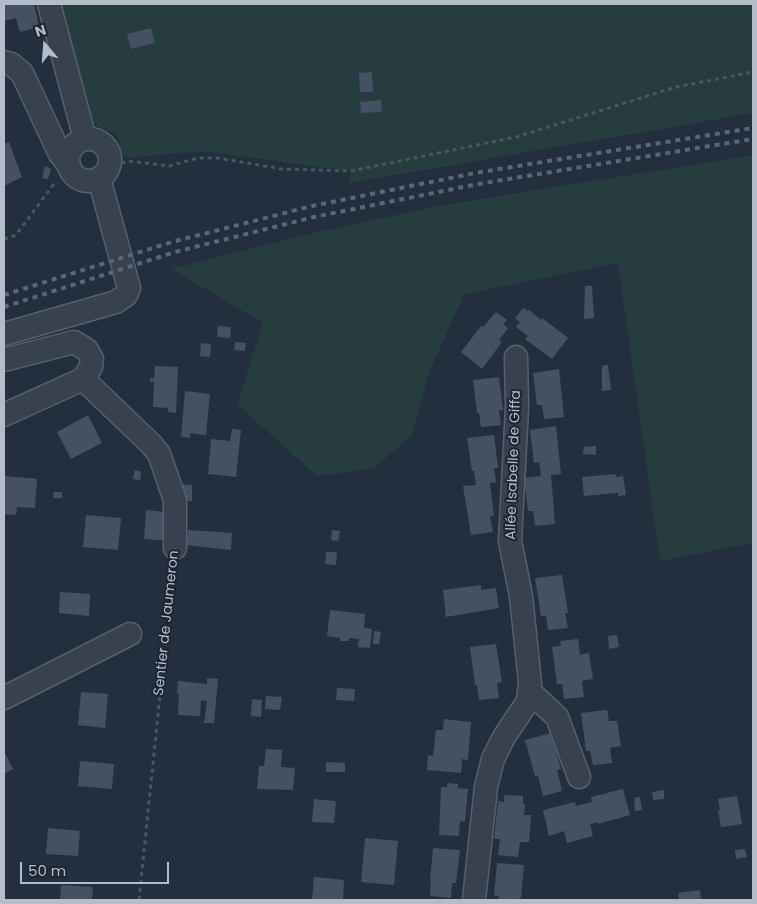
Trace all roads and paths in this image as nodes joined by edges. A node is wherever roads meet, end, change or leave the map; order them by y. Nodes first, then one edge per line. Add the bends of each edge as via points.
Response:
1 (49, 4) edge
2 (4, 62) edge
3 (753, 72) edge
4 (85, 139) junction
5 (70, 168) junction
6 (104, 173) junction
7 (4, 239) edge
8 (4, 334) edge
9 (516, 357) dead end
10 (4, 360) edge
11 (84, 378) junction
12 (4, 416) edge
13 (175, 548) joint
14 (130, 634) dead end
15 (529, 691) junction
16 (4, 698) edge
17 (579, 777) dead end
18 (139, 900) edge
19 (474, 900) edge

1 - 4 street
2 - 5 street via 22,74 60,154
3 - 6 path via 676,87 516,137 351,171 282,169 218,158 198,158 169,166 128,161
4 - 5 street via 74,146 68,158
4 - 6 street via 98,141 107,149 110,162
5 - 6 street via 76,176 87,181
5 - 7 path via 55,182 16,235
6 - 8 street via 129,288 126,295 116,302
9 - 15 street, Allée Isabelle de Giffa via 517,408 510,541 521,596
10 - 11 street via 74,342 87,350 92,359
11 - 12 street
11 - 13 street, Sentier de Jaumeron via 159,454 175,500
13 - 18 path, Sentier de Jaumeron
14 - 16 street
15 - 17 street via 557,718
15 - 19 street, Allée Isabelle de Giffa via 528,701 492,759 486,786

